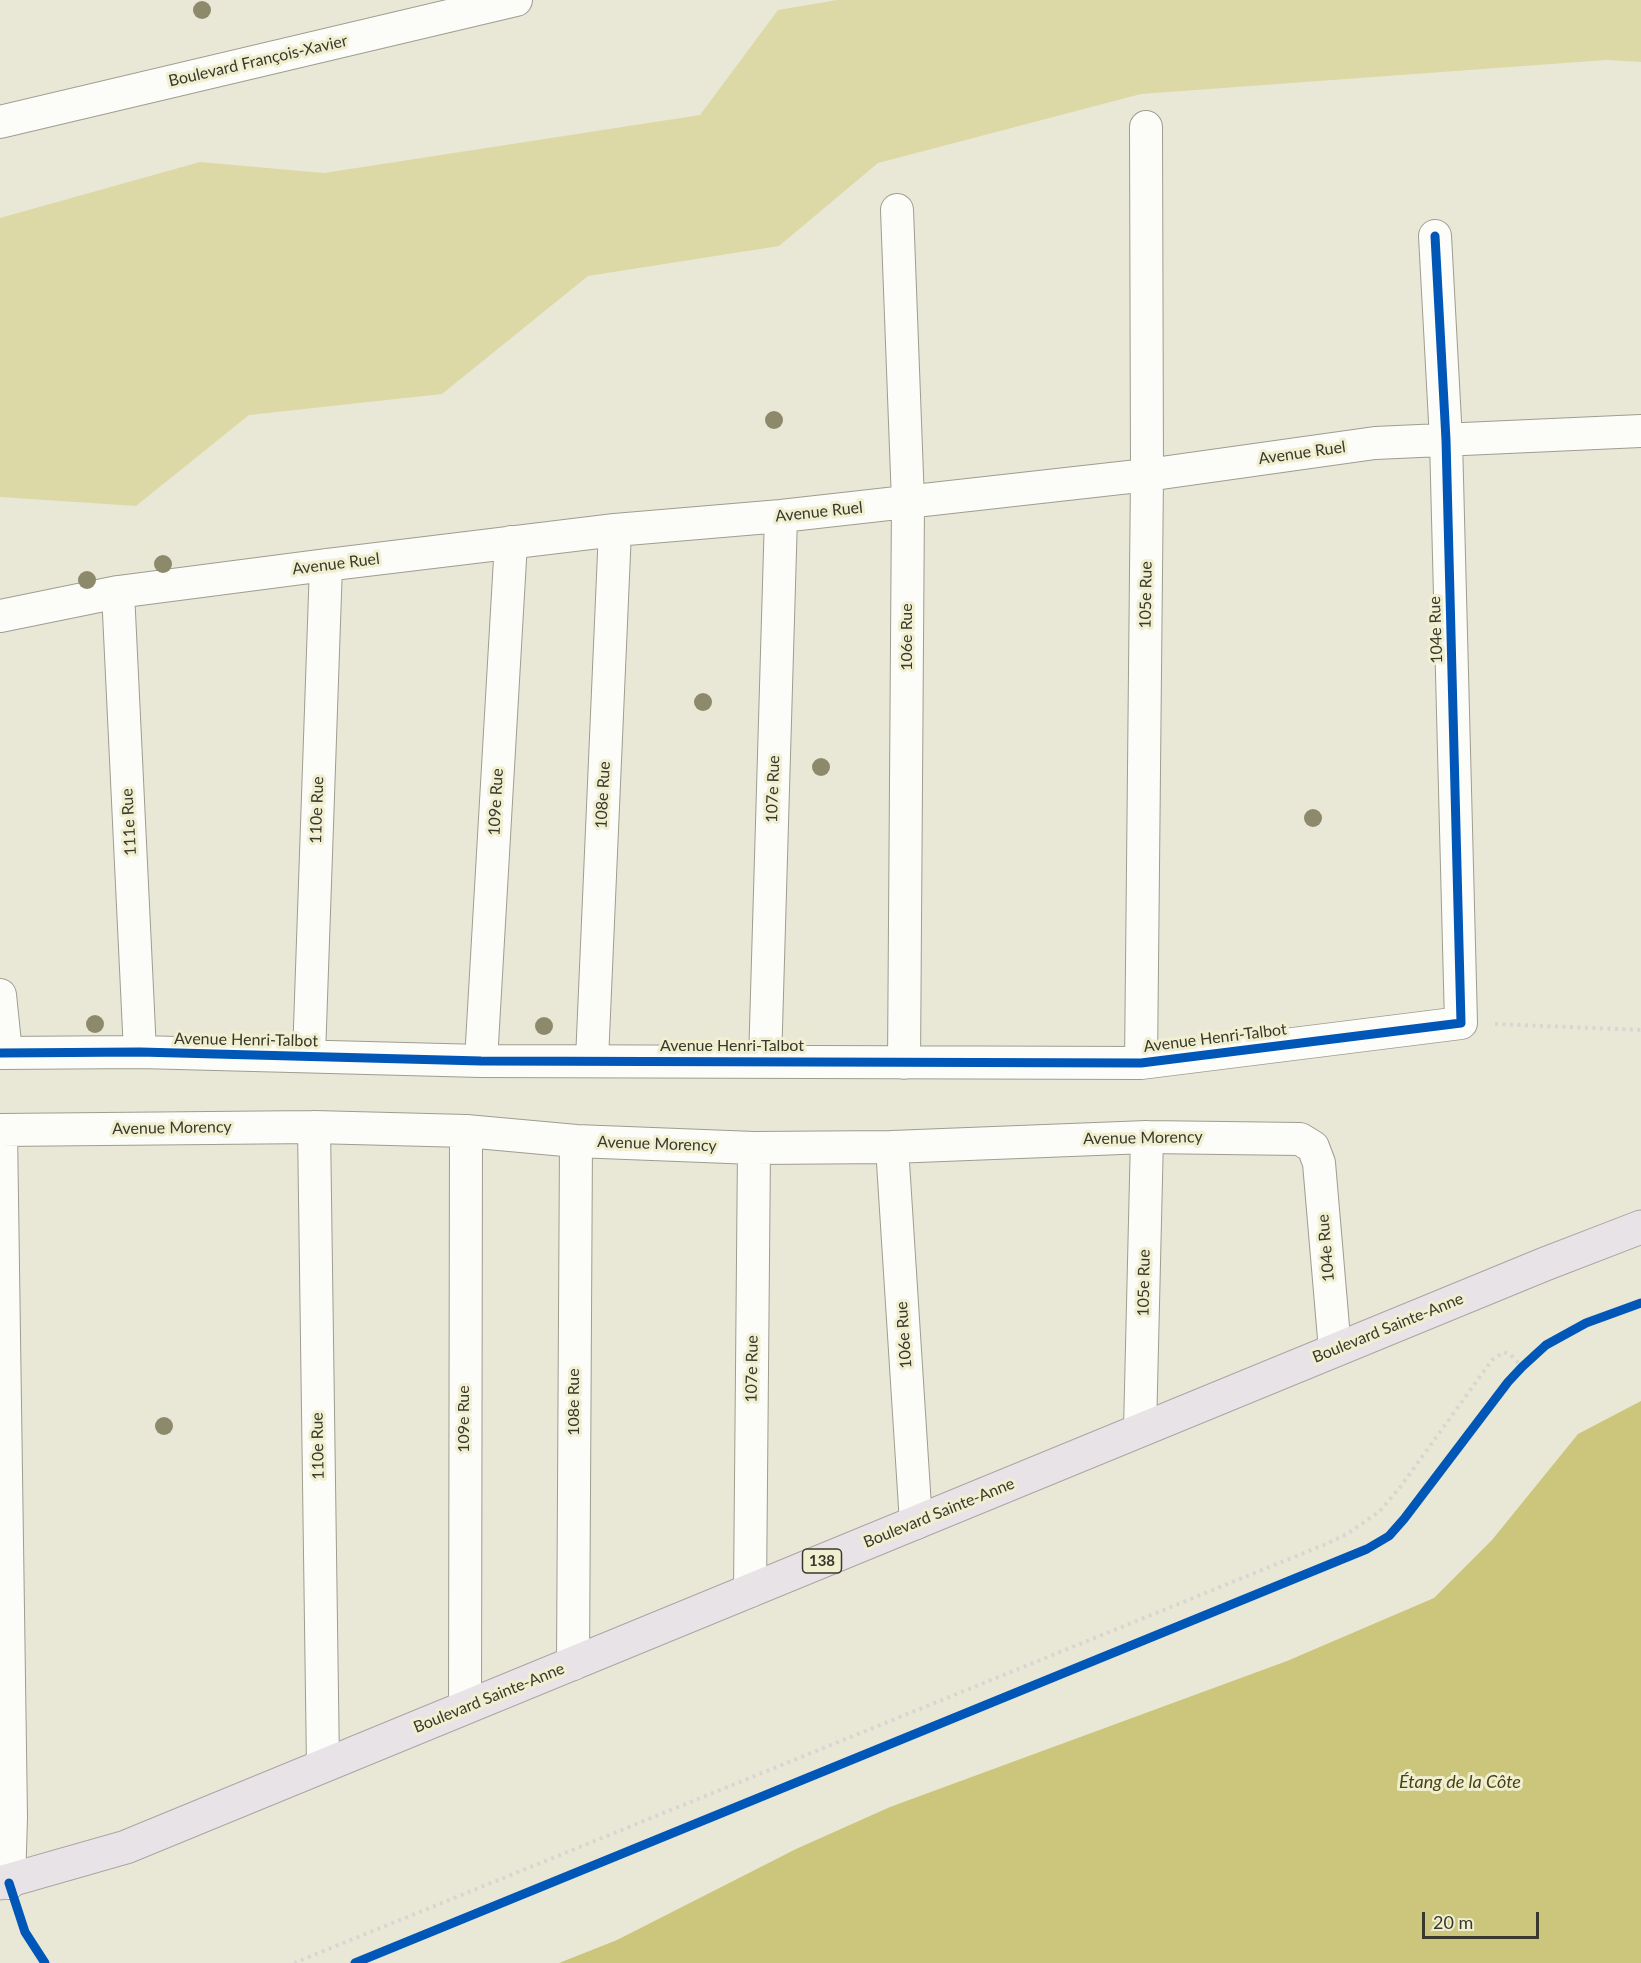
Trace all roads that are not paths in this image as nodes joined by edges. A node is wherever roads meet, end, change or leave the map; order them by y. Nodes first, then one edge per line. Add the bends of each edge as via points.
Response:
1 (516, 0) edge
2 (0, 122) edge
3 (1146, 127) dead end
4 (897, 210) dead end
5 (1435, 236) dead end
6 (1641, 431) edge
7 (1446, 440) junction
8 (1147, 475) junction
9 (908, 502) junction
10 (781, 516) junction
11 (615, 530) junction
12 (511, 542) junction
13 (326, 565) junction
14 (118, 592) junction
15 (0, 616) edge
16 (0, 995) edge
17 (1461, 1023) joint
18 (140, 1052) junction
19 (3, 1053) edge
20 (309, 1056) junction
21 (592, 1060) junction
22 (481, 1061) junction
23 (765, 1062) junction
24 (904, 1063) junction
25 (1141, 1063) junction
26 (314, 1127) junction
27 (1, 1130) edge
28 (466, 1131) junction
29 (1147, 1137) junction
30 (576, 1141) junction
31 (892, 1147) junction
32 (1313, 1147) joint
33 (754, 1148) junction
34 (1641, 1227) edge
35 (1335, 1350) junction
36 (1140, 1430) junction
37 (916, 1522) junction
38 (750, 1591) junction
39 (573, 1664) junction
40 (465, 1707) junction
41 (323, 1766) junction
42 (5, 1817) edge
43 (5, 1883) edge

1 - 2 street, Boulevard François-Xavier
3 - 8 street, 105e Rue
4 - 9 street, 106e Rue
5 - 7 street, 104e Rue
6 - 7 street, Avenue Ruel
7 - 8 street, Avenue Ruel via 1375,443
7 - 17 street, 104e Rue
8 - 9 street, Avenue Ruel
8 - 25 street, 105e Rue
9 - 10 street, Avenue Ruel
9 - 24 street, 106e Rue
10 - 11 street, Avenue Ruel
10 - 23 street, 107e Rue
11 - 12 street, Avenue Ruel
11 - 21 street, 108e Rue
12 - 13 street, Avenue Ruel
12 - 22 street, 109e Rue
13 - 14 street, Avenue Ruel
13 - 20 street, 110e Rue
14 - 15 street, Avenue Ruel
14 - 18 street, 111e Rue
16 - 19 street
17 - 25 street, Avenue Henri-Talbot
18 - 19 street, Avenue Henri-Talbot
18 - 20 street, Avenue Henri-Talbot
20 - 22 street, Avenue Henri-Talbot
21 - 22 street, Avenue Henri-Talbot
21 - 23 street, Avenue Henri-Talbot
23 - 24 street, Avenue Henri-Talbot
24 - 25 street, Avenue Henri-Talbot
26 - 27 street, Avenue Morency
26 - 28 street, Avenue Morency
26 - 41 street, 110e Rue
27 - 42 street
28 - 30 street, Avenue Morency
28 - 40 street, 109e Rue
29 - 31 street, Avenue Morency
29 - 32 street, Avenue Morency via 1300,1139
29 - 36 street, 105e Rue
30 - 33 street, Avenue Morency
30 - 39 street, 108e Rue
31 - 33 street, Avenue Morency
31 - 37 street, 106e Rue
32 - 35 street, 104e Rue via 1319,1163
33 - 38 street, 107e Rue
34 - 35 main road, Boulevard Sainte-Anne / 138
35 - 36 main road, Boulevard Sainte-Anne / 138
36 - 37 main road, Boulevard Sainte-Anne / 138
37 - 38 main road, Boulevard Sainte-Anne / 138
38 - 39 main road, Boulevard Sainte-Anne / 138
39 - 40 main road, Boulevard Sainte-Anne / 138
40 - 41 main road, Boulevard Sainte-Anne / 138
41 - 43 main road, Boulevard Sainte-Anne / 138 via 126,1847
42 - 43 street

